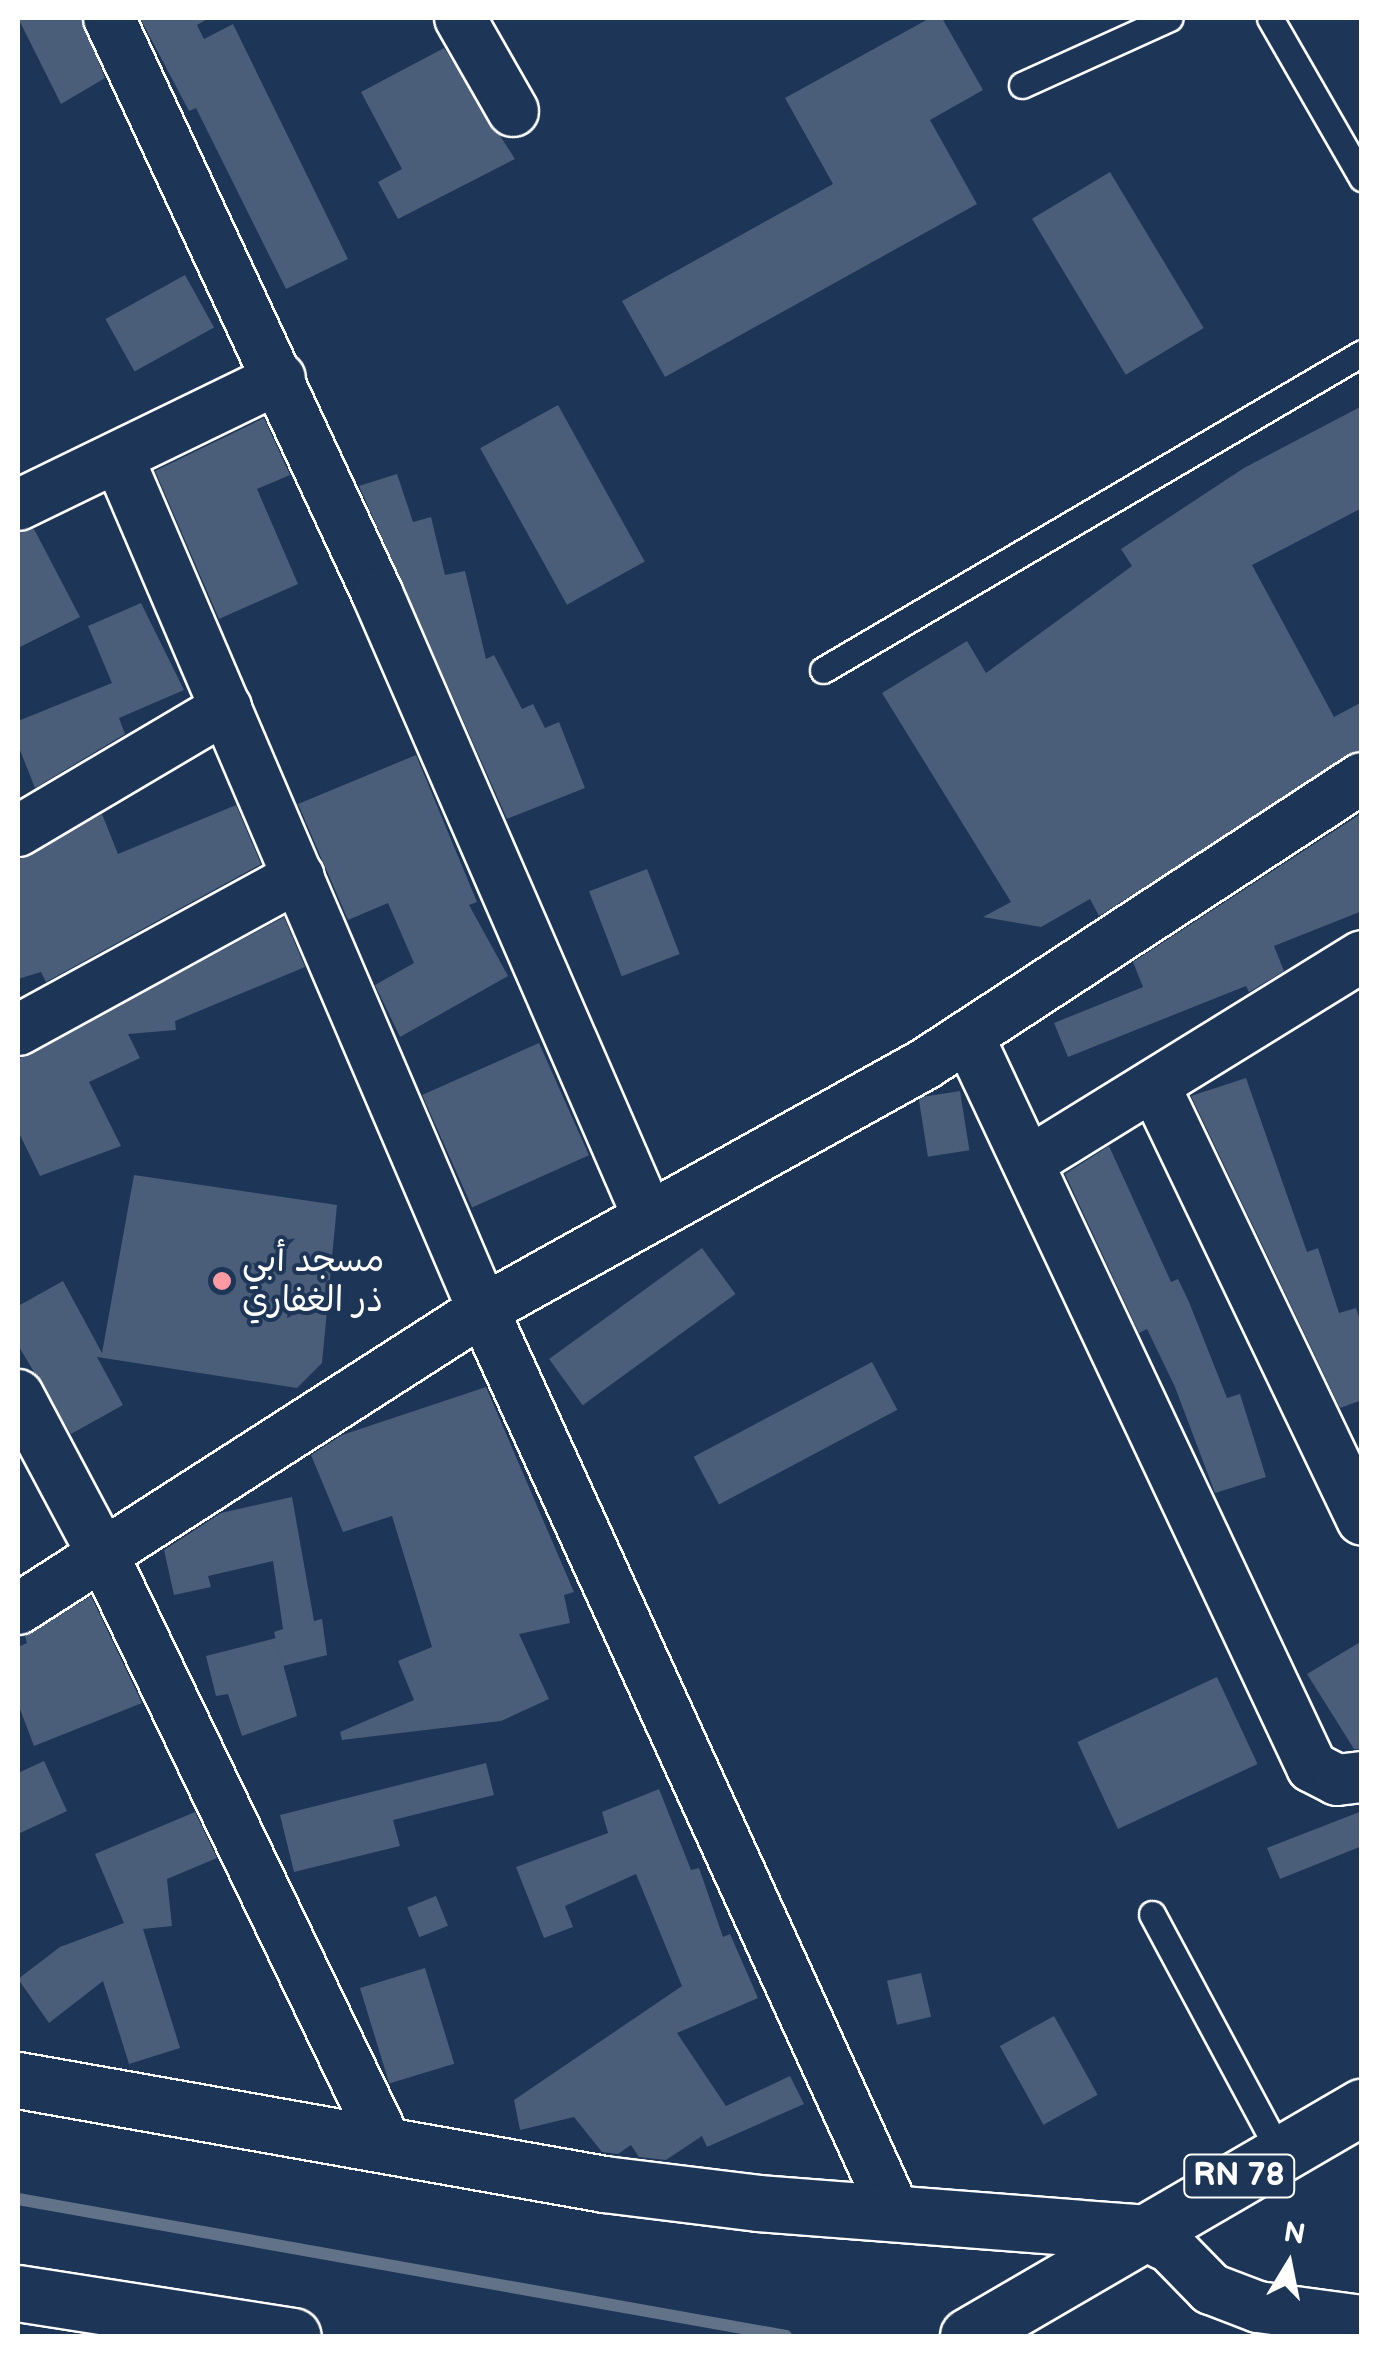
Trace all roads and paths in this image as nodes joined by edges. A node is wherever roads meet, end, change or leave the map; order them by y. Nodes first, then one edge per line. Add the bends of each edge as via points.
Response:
1 (109, 18) edge
2 (460, 18) edge
3 (1170, 18) edge
4 (1270, 18) edge
5 (1022, 85) dead end
6 (512, 111) dead end
7 (1362, 178) edge
8 (1362, 353) edge
9 (280, 378) junction
10 (118, 457) junction
11 (18, 505) edge
12 (823, 670) dead end
13 (226, 708) junction
14 (1362, 778) edge
15 (18, 832) edge
16 (298, 876) junction
17 (1362, 956) edge
18 (18, 1030) edge
19 (968, 1036) junction
20 (1154, 1085) junction
21 (1032, 1160) junction
22 (647, 1214) junction
23 (483, 1310) junction
24 (18, 1395) edge
25 (1362, 1520) edge
26 (104, 1557) junction
27 (18, 1609) edge
28 (1362, 1777) edge
29 (1152, 1914) dead end
30 (21, 2074) edge
31 (1362, 2107) edge
32 (388, 2147) junction
33 (1362, 2148) edge
34 (1280, 2153) junction
35 (896, 2214) junction
36 (1130, 2249) junction
37 (18, 2293) edge
38 (1362, 2322) edge
39 (293, 2336) edge
40 (968, 2336) edge

1 - 9 street
2 - 6 street
3 - 5 lane
4 - 7 lane
8 - 12 lane
9 - 10 street
9 - 22 street
10 - 11 street
10 - 13 street
13 - 15 street
13 - 16 street
14 - 19 street
16 - 18 street
16 - 23 street
17 - 20 street
19 - 21 street
19 - 22 street
20 - 21 street
20 - 25 street
21 - 28 street via 1312,1767 1337,1780
22 - 23 street
23 - 26 street
23 - 35 street
24 - 26 street
26 - 27 street
26 - 32 street
29 - 34 lane
30 - 32 street
31 - 34 street, RN 78
32 - 35 street via 604,2184
33 - 36 street, RN 78 via 1207,2232
34 - 36 street, RN 78
35 - 36 street
36 - 38 street via 1258,2307
36 - 40 street, RN 78
37 - 39 street

